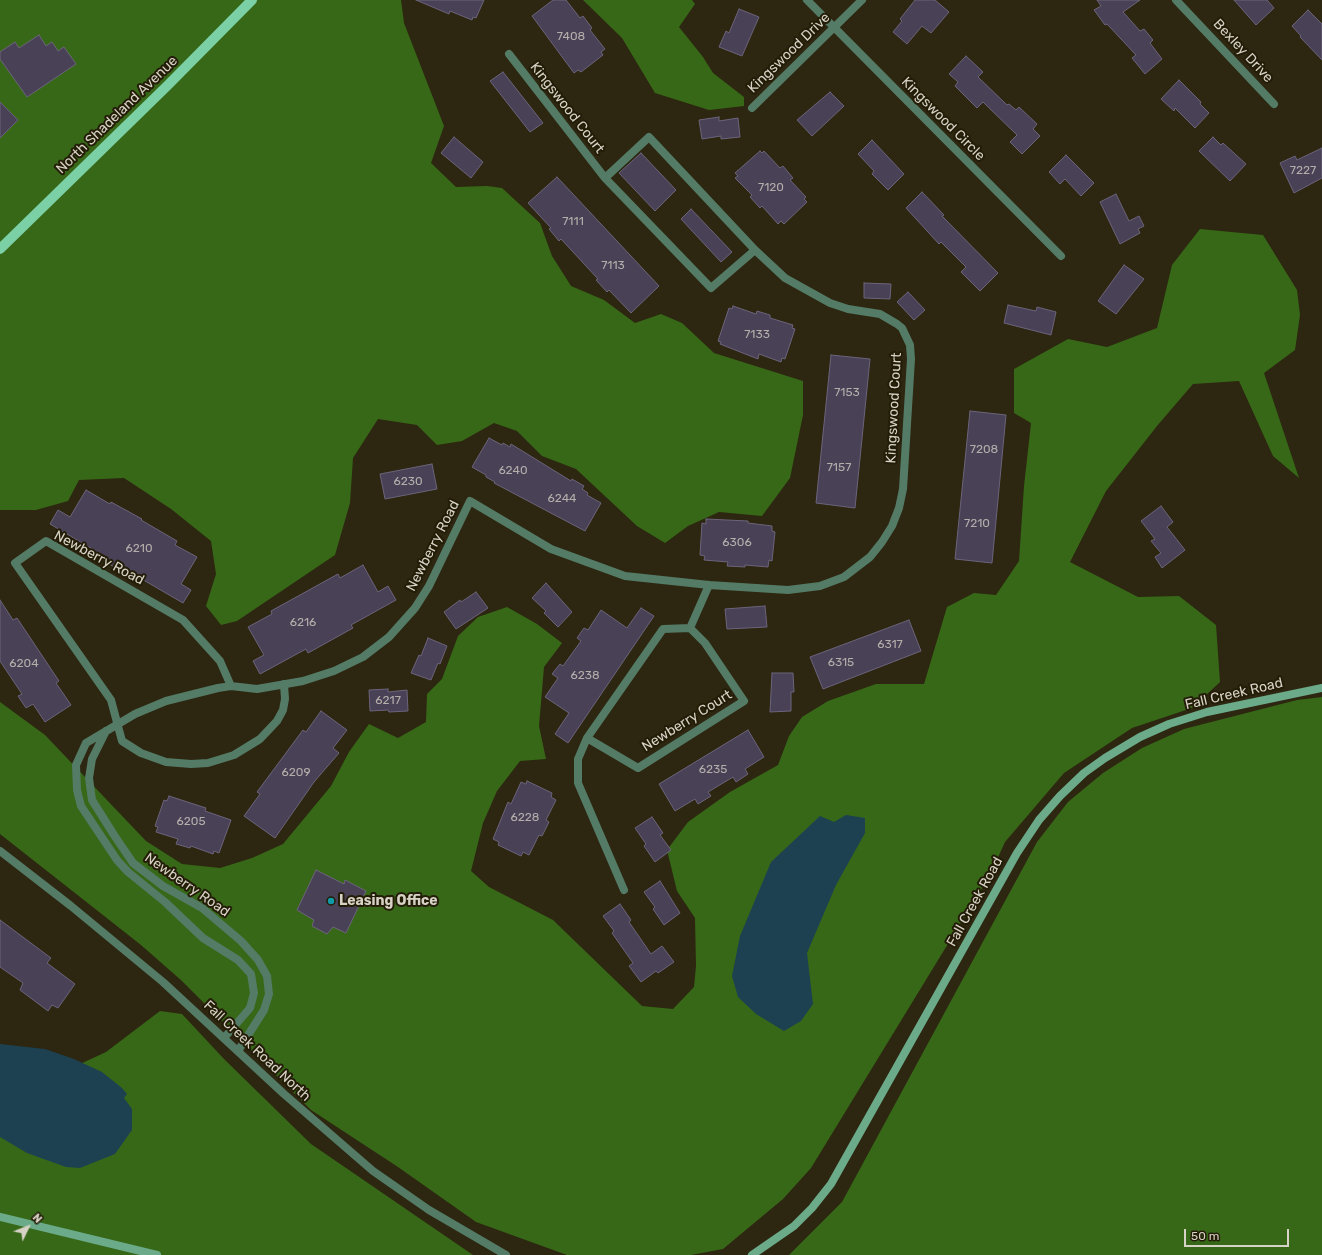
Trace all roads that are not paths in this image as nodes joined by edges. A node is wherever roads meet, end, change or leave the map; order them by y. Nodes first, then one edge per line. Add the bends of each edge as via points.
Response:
1 (252, 0) edge
2 (807, 0) edge
3 (862, 0) edge
4 (1176, 0) edge
5 (835, 27) junction
6 (509, 54) dead end
7 (1274, 104) dead end
8 (752, 108) dead end
9 (605, 178) junction
10 (0, 249) edge
11 (755, 250) junction
12 (1061, 256) dead end
13 (870, 557) joint
14 (709, 585) junction
15 (690, 628) junction
16 (284, 684) junction
17 (231, 686) junction
18 (1322, 688) edge
19 (118, 724) junction
20 (106, 731) junction
21 (587, 738) junction
22 (0, 851) edge
23 (624, 890) dead end
24 (224, 1038) junction
25 (238, 1051) junction
26 (0, 1218) edge
27 (157, 1255) edge
28 (506, 1255) edge
29 (752, 1255) edge

1 - 10 main road, North Shadeland Avenue
2 - 5 street, Kingswood Circle
3 - 5 street, Kingswood Drive
4 - 7 street, Bexley Drive
5 - 8 street, Kingswood Drive
5 - 12 street, Kingswood Circle
6 - 9 street, Kingswood Court
9 - 11 street, Kingswood Court via 711,288
9 - 11 street, Kingswood Court via 649,138
11 - 13 street, Kingswood Court via 785,278 818,298 848,309 880,314 897,324 910,346 903,489 892,526
13 - 14 street, Newberry Road via 838,580 808,589
14 - 15 street
14 - 16 street, Newberry Road via 625,576 551,549 470,501 426,591 394,632 363,657 340,669 315,678
15 - 21 street via 663,629
15 - 21 street, Newberry Court via 705,643 744,701 638,768
16 - 17 street, Newberry Road via 257,689
16 - 19 street, Newberry Road via 283,710 274,725 247,748 217,760 191,764 166,762 141,753 122,741
17 - 19 street, Newberry Road via 166,701
17 - 19 street, Newberry Road via 220,661 183,620 46,542 16,563 111,700
18 - 29 main road, Fall Creek Road via 1206,712 1169,724 1111,754 1084,773 1060,796 1039,820 1017,852 832,1184 794,1226
19 - 20 street, Newberry Road
20 - 24 street, Newberry Road via 86,743 76,765 76,790 81,806 128,872 203,938 238,960 251,974 254,993 250,1008
20 - 25 street, Newberry Road via 92,759 89,778 92,800 133,863 163,886 202,908 241,941 258,960 267,976 269,994 264,1010
21 - 23 street via 578,759 578,783
22 - 24 street, Fall Creek Road North via 118,944
24 - 25 street, Fall Creek Road North
25 - 28 street, Fall Creek Road North via 373,1171 429,1210
26 - 27 main road

